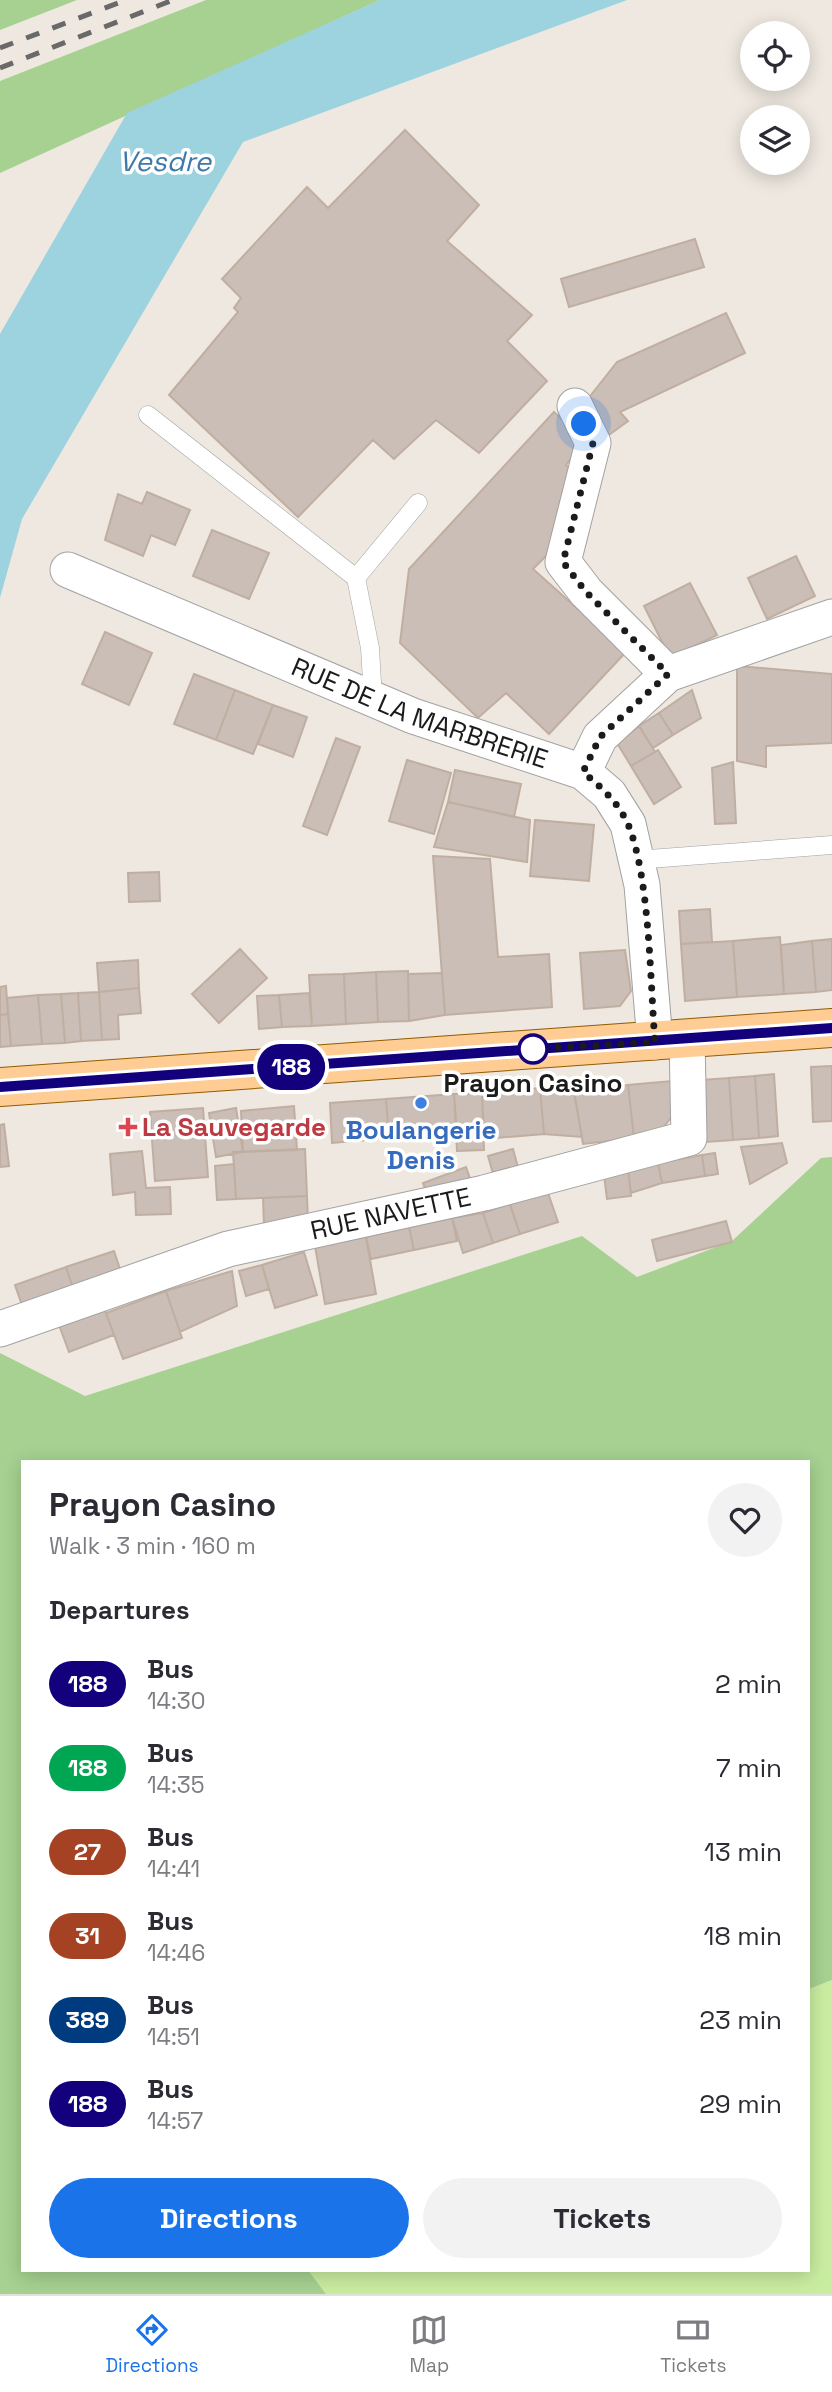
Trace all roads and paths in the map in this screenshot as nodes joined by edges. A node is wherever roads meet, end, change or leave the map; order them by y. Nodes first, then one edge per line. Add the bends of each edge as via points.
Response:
1 (575, 406) dead end
2 (148, 415) dead end
3 (418, 503) dead end
4 (68, 570) dead end
5 (356, 578) junction
6 (832, 617) edge
7 (668, 674) junction
8 (373, 698) junction
9 (583, 772) junction
10 (832, 845) edge
11 (636, 860) junction
12 (832, 1028) edge
13 (671, 1040) junction
14 (0, 1087) edge
15 (0, 1329) edge

1 - 7 street via 593,443 563,562 586,592
2 - 5 lane
3 - 5 lane
4 - 8 street, RUE DE LA MARBRERIE
5 - 8 lane via 370,648
6 - 7 street
7 - 9 street via 600,737
8 - 9 street, RUE DE LA MARBRERIE via 413,716
9 - 11 street, RUE DE LA MARBRERIE via 609,794 628,824
10 - 11 lane
11 - 13 street, RUE DE LA MARBRERIE
12 - 13 main road
13 - 14 main road
13 - 15 street, RUE NAVETTE via 689,1138 484,1193 228,1249

